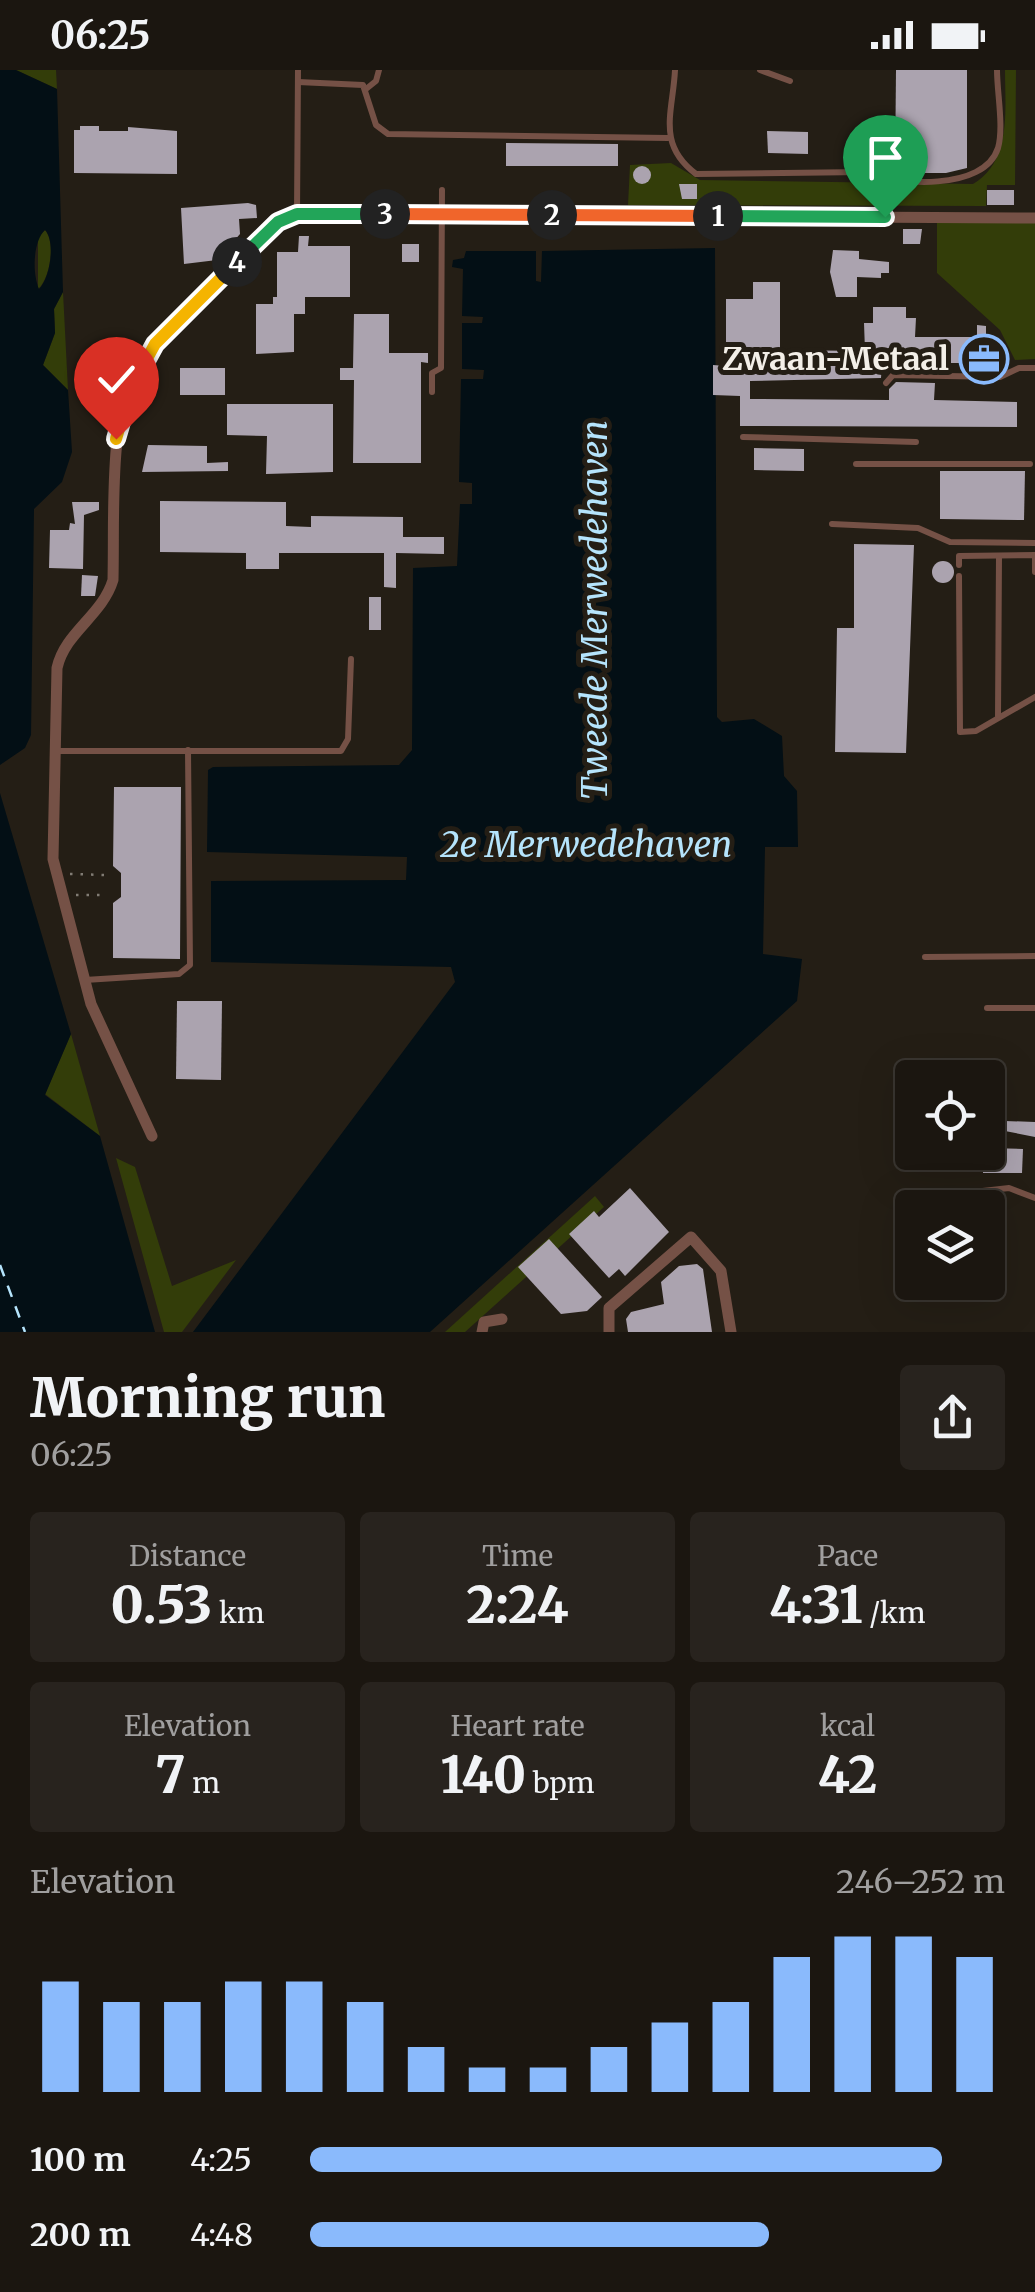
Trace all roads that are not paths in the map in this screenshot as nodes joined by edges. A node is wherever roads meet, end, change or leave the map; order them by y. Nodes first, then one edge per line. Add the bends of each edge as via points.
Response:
1 (298, 70) edge
2 (379, 70) edge
3 (674, 70) edge
4 (760, 70) edge
5 (997, 70) edge
6 (790, 81) dead end
7 (298, 82) junction
8 (366, 89) junction
9 (668, 138) junction
10 (442, 190) dead end
11 (297, 214) junction
12 (442, 214) junction
13 (1035, 218) edge
14 (1035, 368) edge
15 (886, 383) dead end
16 (432, 392) dead end
17 (743, 437) dead end
18 (916, 442) dead end
19 (856, 464) dead end
20 (1030, 464) dead end
21 (832, 524) dead end
22 (1035, 543) edge
23 (999, 556) junction
24 (960, 565) dead end
25 (1035, 572) edge
26 (960, 576) dead end
27 (351, 658) dead end
28 (1035, 697) edge
29 (998, 716) junction
30 (188, 750) junction
31 (55, 751) junction
32 (1035, 956) edge
33 (925, 957) dead end
34 (85, 980) junction
35 (987, 1008) dead end
36 (1035, 1008) edge
37 (152, 1136) dead end
38 (991, 1190) edge
39 (1035, 1198) edge
40 (502, 1319) dead end
41 (482, 1332) edge
42 (609, 1332) edge
43 (731, 1332) edge

1 - 7 lane
2 - 8 lane
3 - 9 lane
4 - 6 lane
5 - 9 lane via 998,149 982,170 960,180 886,181 864,172 696,174
7 - 8 lane
7 - 11 lane
8 - 9 lane via 376,125 388,134
10 - 12 lane
11 - 12 street
11 - 31 street via 278,222 179,317 140,368 116,439 113,580 108,598 61,648
12 - 13 street
12 - 16 lane via 441,368 432,373
14 - 15 lane via 1000,377 893,375
17 - 18 lane
19 - 20 lane
21 - 22 lane via 918,528 950,542
23 - 24 lane via 959,556
23 - 25 lane via 1035,556
23 - 29 lane
26 - 29 lane via 960,732 976,731
27 - 30 lane via 342,751
28 - 29 lane
30 - 31 lane
30 - 34 lane via 190,965 179,974
31 - 34 street via 53,859
32 - 33 lane
34 - 37 street
35 - 36 lane
38 - 39 lane via 1009,1188
40 - 41 street via 484,1322
42 - 43 street via 609,1308 691,1237 721,1271

